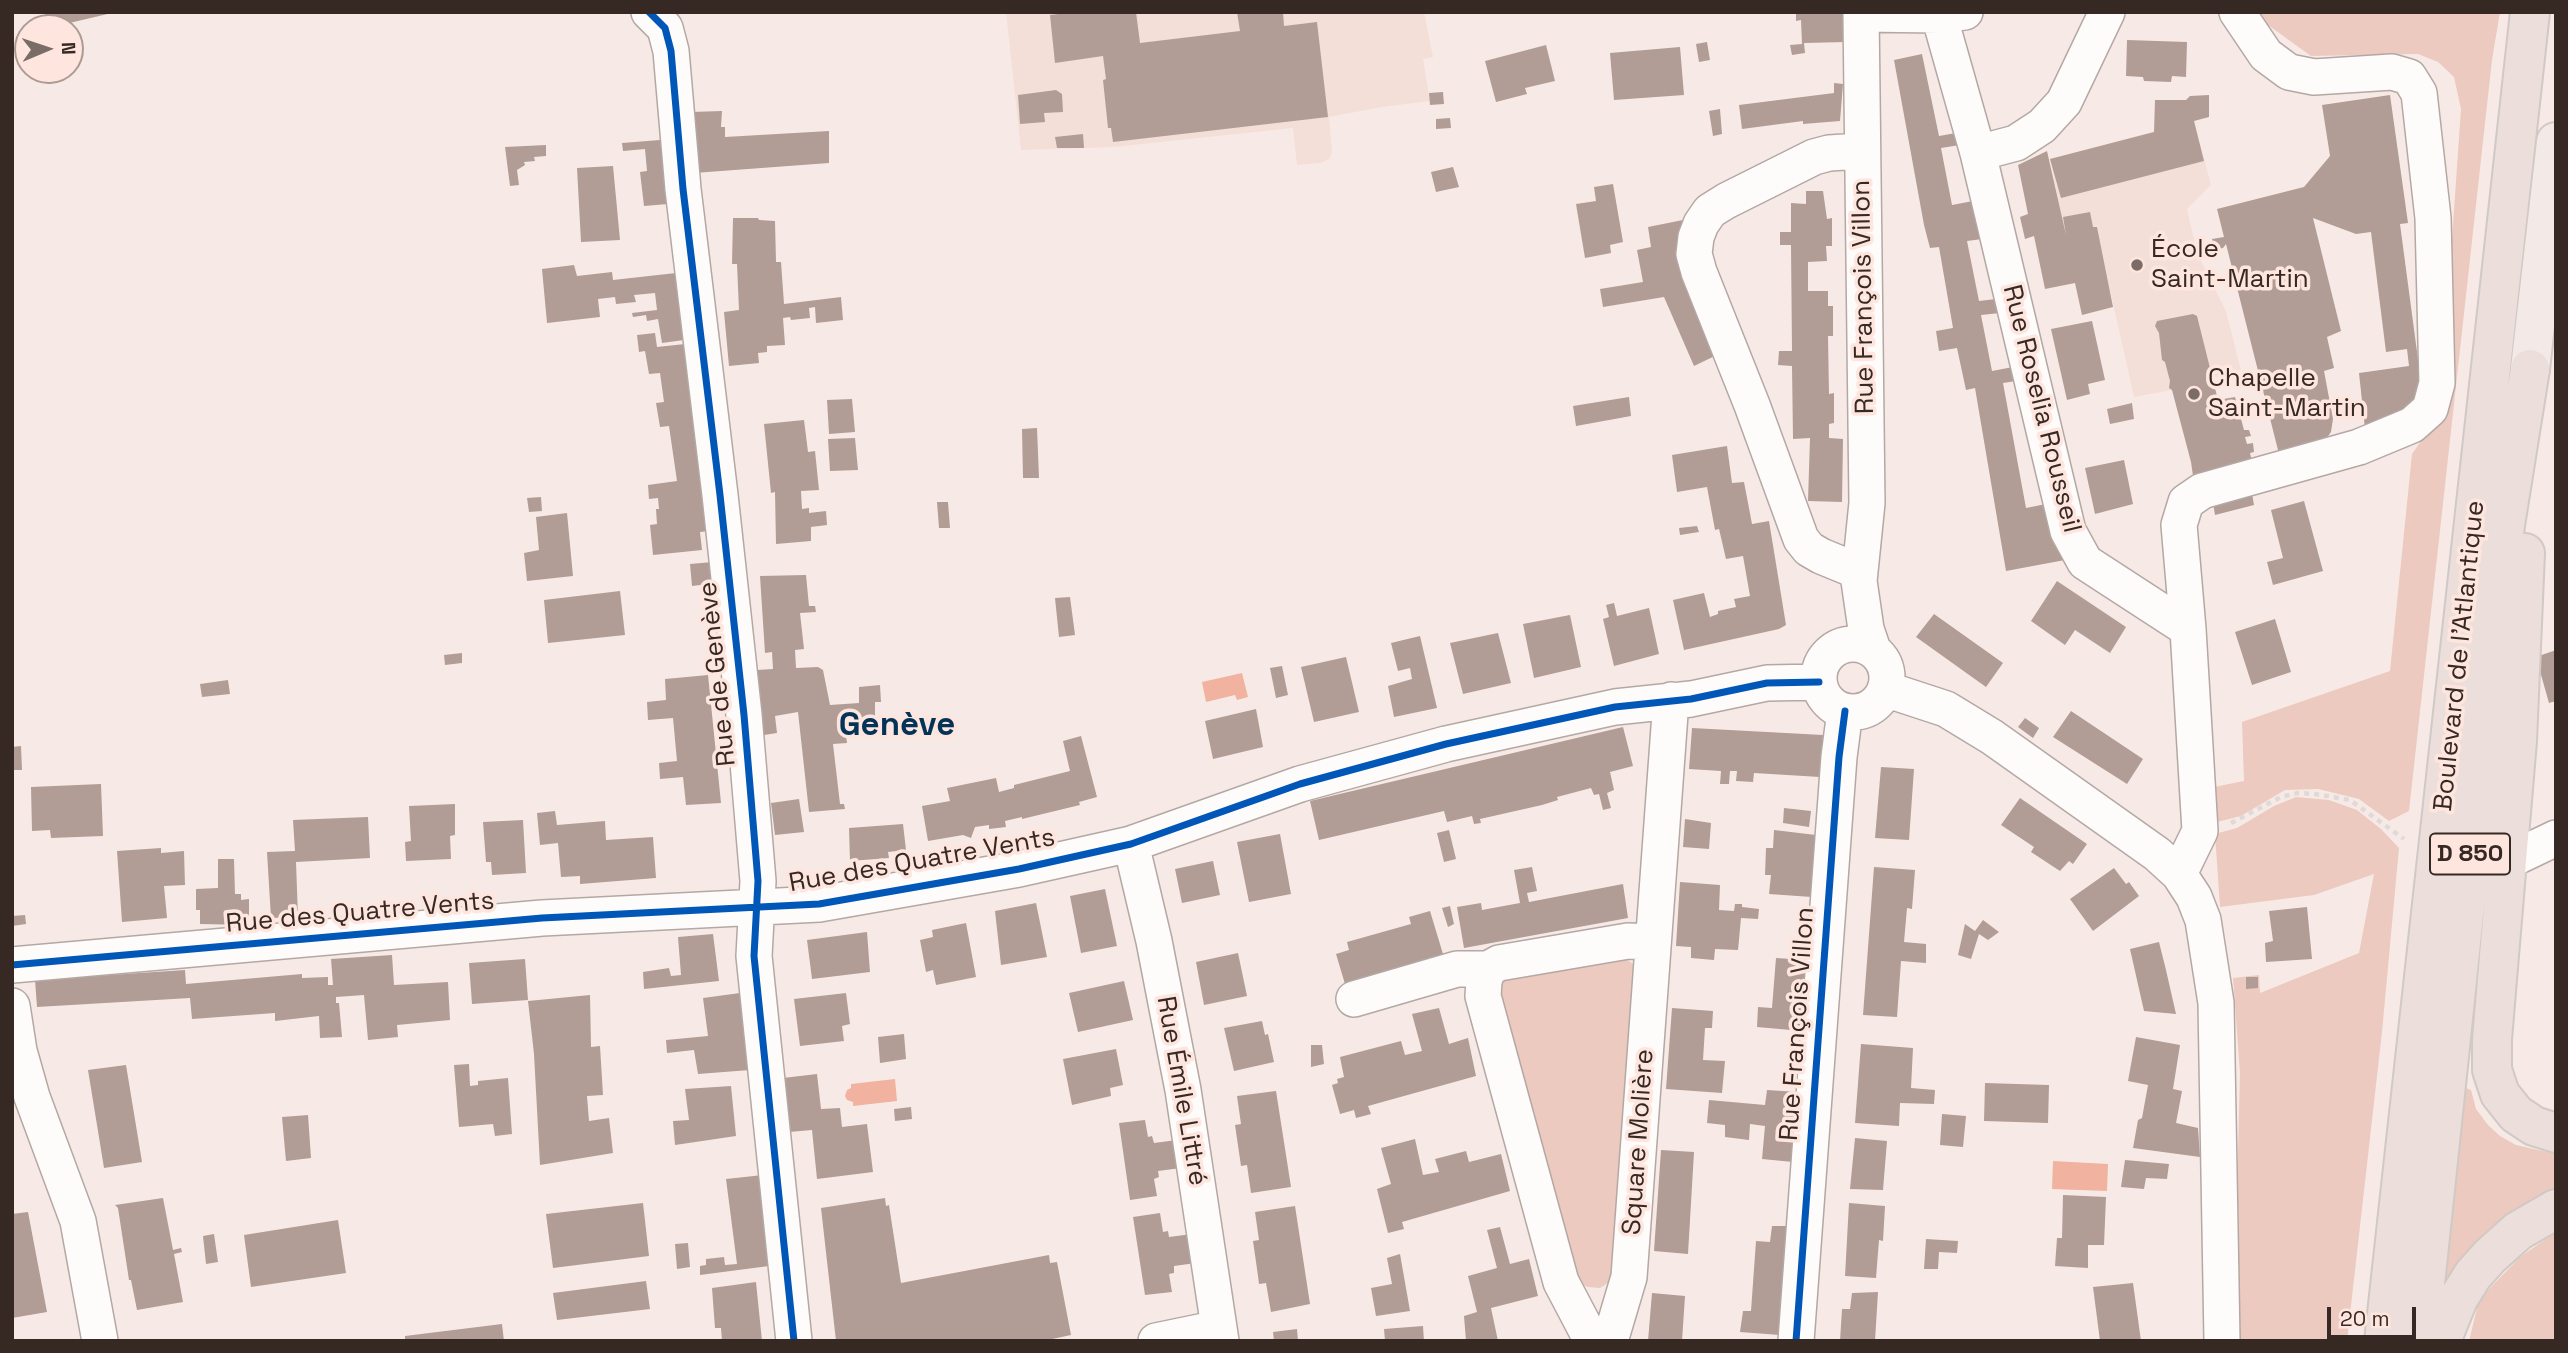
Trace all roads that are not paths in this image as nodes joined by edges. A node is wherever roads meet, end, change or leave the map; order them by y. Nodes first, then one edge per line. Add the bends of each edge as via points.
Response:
1 (649, 12) edge
2 (2107, 12) edge
3 (2237, 12) edge
4 (2530, 12) edge
5 (1861, 13) edge
6 (1952, 13) edge
7 (2556, 142) edge
8 (1861, 151) junction
9 (1978, 153) junction
10 (2547, 314) edge
11 (2530, 369) junction
12 (1860, 577) junction
13 (2188, 629) junction
14 (1832, 650) junction
15 (1873, 650) junction
16 (1819, 682) junction
17 (1885, 689) junction
18 (1671, 701) junction
19 (1845, 711) junction
20 (2556, 838) edge
21 (1131, 844) junction
22 (2508, 861) junction
23 (2179, 874) junction
24 (757, 908) junction
25 (1653, 942) junction
26 (12, 965) edge
27 (1488, 969) junction
28 (1354, 999) dead end
29 (12, 1006) edge
30 (2556, 1133) edge
31 (2556, 1209) edge
32 (1220, 1334) edge
33 (100, 1341) edge
34 (794, 1341) edge
35 (1156, 1341) edge
36 (1592, 1341) edge
37 (1610, 1341) edge
38 (1796, 1341) edge
39 (2222, 1341) edge
40 (2384, 1341) edge
41 (2419, 1341) edge
42 (2441, 1341) edge

1 - 24 street, Rue de Genève via 665,28 671,51 744,715
2 - 9 street via 2064,102 2042,126 2015,143
3 - 13 street via 2266,55 2289,72 2314,77 2392,72 2409,77 2419,93 2433,218 2437,383 2430,409 2412,425 2359,447 2202,491 2186,502 2179,525
4 - 40 highway, Boulevard de l'Atlantique / D 850
5 - 6 street
5 - 8 street, Rue François Villon
6 - 9 street, Rue Roselia Rousseil
7 - 10 main road, Boulevard de l'Atlantique / D 850
8 - 12 street, Rue François Villon via 1867,503
8 - 12 street via 1814,157 1726,201 1701,224 1694,254 1801,539 1809,549
9 - 13 street, Rue Roselia Rousseil via 2068,531 2085,562
10 - 11 main road, Boulevard de l'Atlantique / D 850
11 - 22 highway via 2523,625
11 - 41 highway, Boulevard de l'Atlantique / D 850 via 2505,525
12 - 14 street, Rue François Villon
12 - 15 street, Rue François Villon
13 - 23 street via 2200,831
14 - 15 street via 1853,643
14 - 16 street via 1821,664
15 - 17 street via 1884,663
16 - 18 street, Rue des Quatre Vents via 1768,683
16 - 19 street via 1830,704
17 - 19 street via 1869,708
17 - 23 street via 1963,718
18 - 21 street, Rue des Quatre Vents via 1615,707 1446,744 1300,784
18 - 25 street, Square Molière
19 - 38 street, Rue François Villon
20 - 22 street
21 - 24 street, Rue des Quatre Vents via 819,904
21 - 32 street, Rue Émile Littré via 1183,1090
22 - 30 highway via 2492,1070 2500,1094 2516,1114
23 - 39 street via 2203,920 2216,1003
24 - 26 street, Rue des Quatre Vents via 528,919
24 - 34 street, Rue de Genève via 754,956
25 - 27 street via 1628,941 1499,963
25 - 37 street, Square Molière via 1629,1277
27 - 28 street via 1457,969
27 - 36 street via 1483,996 1561,1282
29 - 33 street via 32,1097 78,1221
31 - 42 highway via 2518,1231 2473,1275
32 - 35 street

